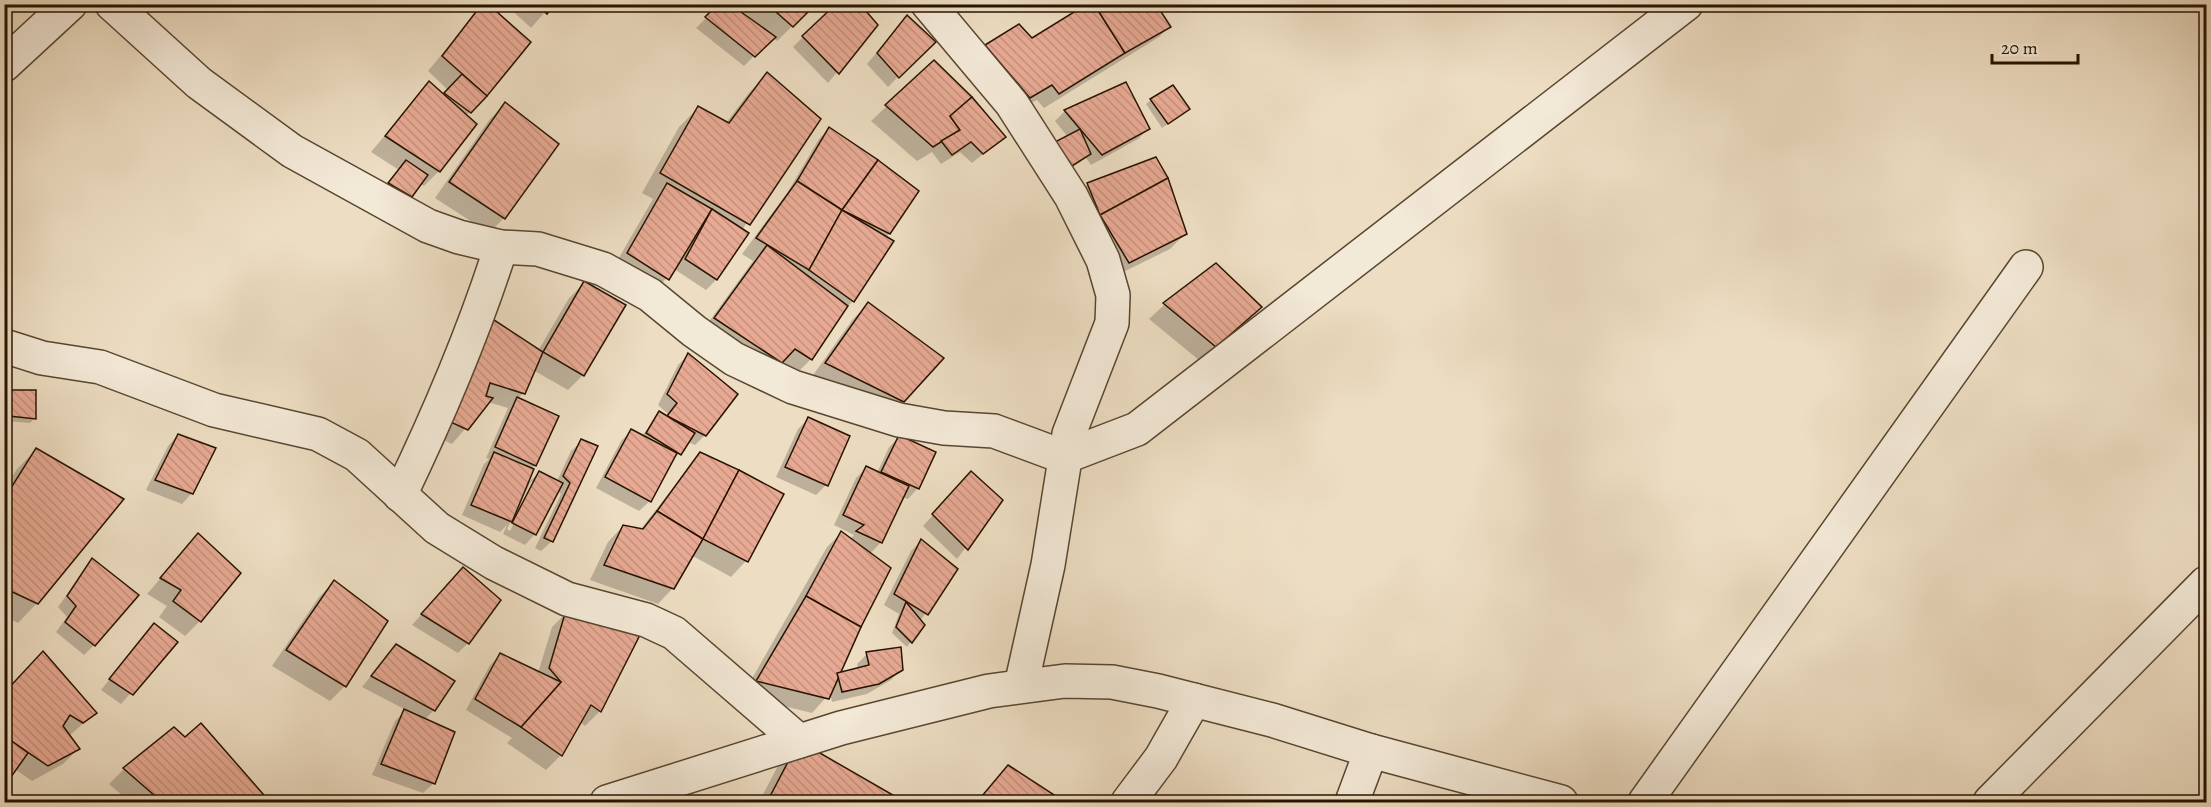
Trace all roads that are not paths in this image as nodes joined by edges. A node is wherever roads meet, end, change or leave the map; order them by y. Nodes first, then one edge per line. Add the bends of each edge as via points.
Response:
1 (69, 4) edge
2 (112, 4) edge
3 (928, 4) edge
4 (1686, 4) edge
5 (4, 65) edge
6 (501, 247) junction
7 (2026, 267) dead end
8 (4, 346) edge
9 (1064, 458) junction
10 (400, 495) junction
11 (2206, 583) edge
12 (1021, 686) junction
13 (1194, 700) junction
14 (799, 741) junction
15 (1371, 751) junction
16 (607, 802) edge
17 (1128, 802) edge
18 (1352, 802) edge
19 (1561, 802) edge
20 (1645, 802) edge
21 (1990, 802) edge

1 - 5 street
2 - 6 street via 199,83 292,151 428,226
3 - 9 street via 1012,104 1071,196 1103,260 1113,295 1112,323 1077,408
4 - 9 street via 1137,429
6 - 9 street via 538,249 603,269 650,295 734,359 793,387 899,420 944,428 994,430
6 - 10 street via 476,325 443,407
7 - 20 street
8 - 10 street via 42,358 100,367 214,410 318,434 357,455
9 - 12 street via 1048,565
10 - 14 street via 437,528 494,563 567,599 646,620 674,633
11 - 21 street
12 - 13 street via 1065,681 1112,682
12 - 14 street
13 - 15 street
13 - 17 street via 1161,758
14 - 16 street
15 - 18 street
15 - 19 street

